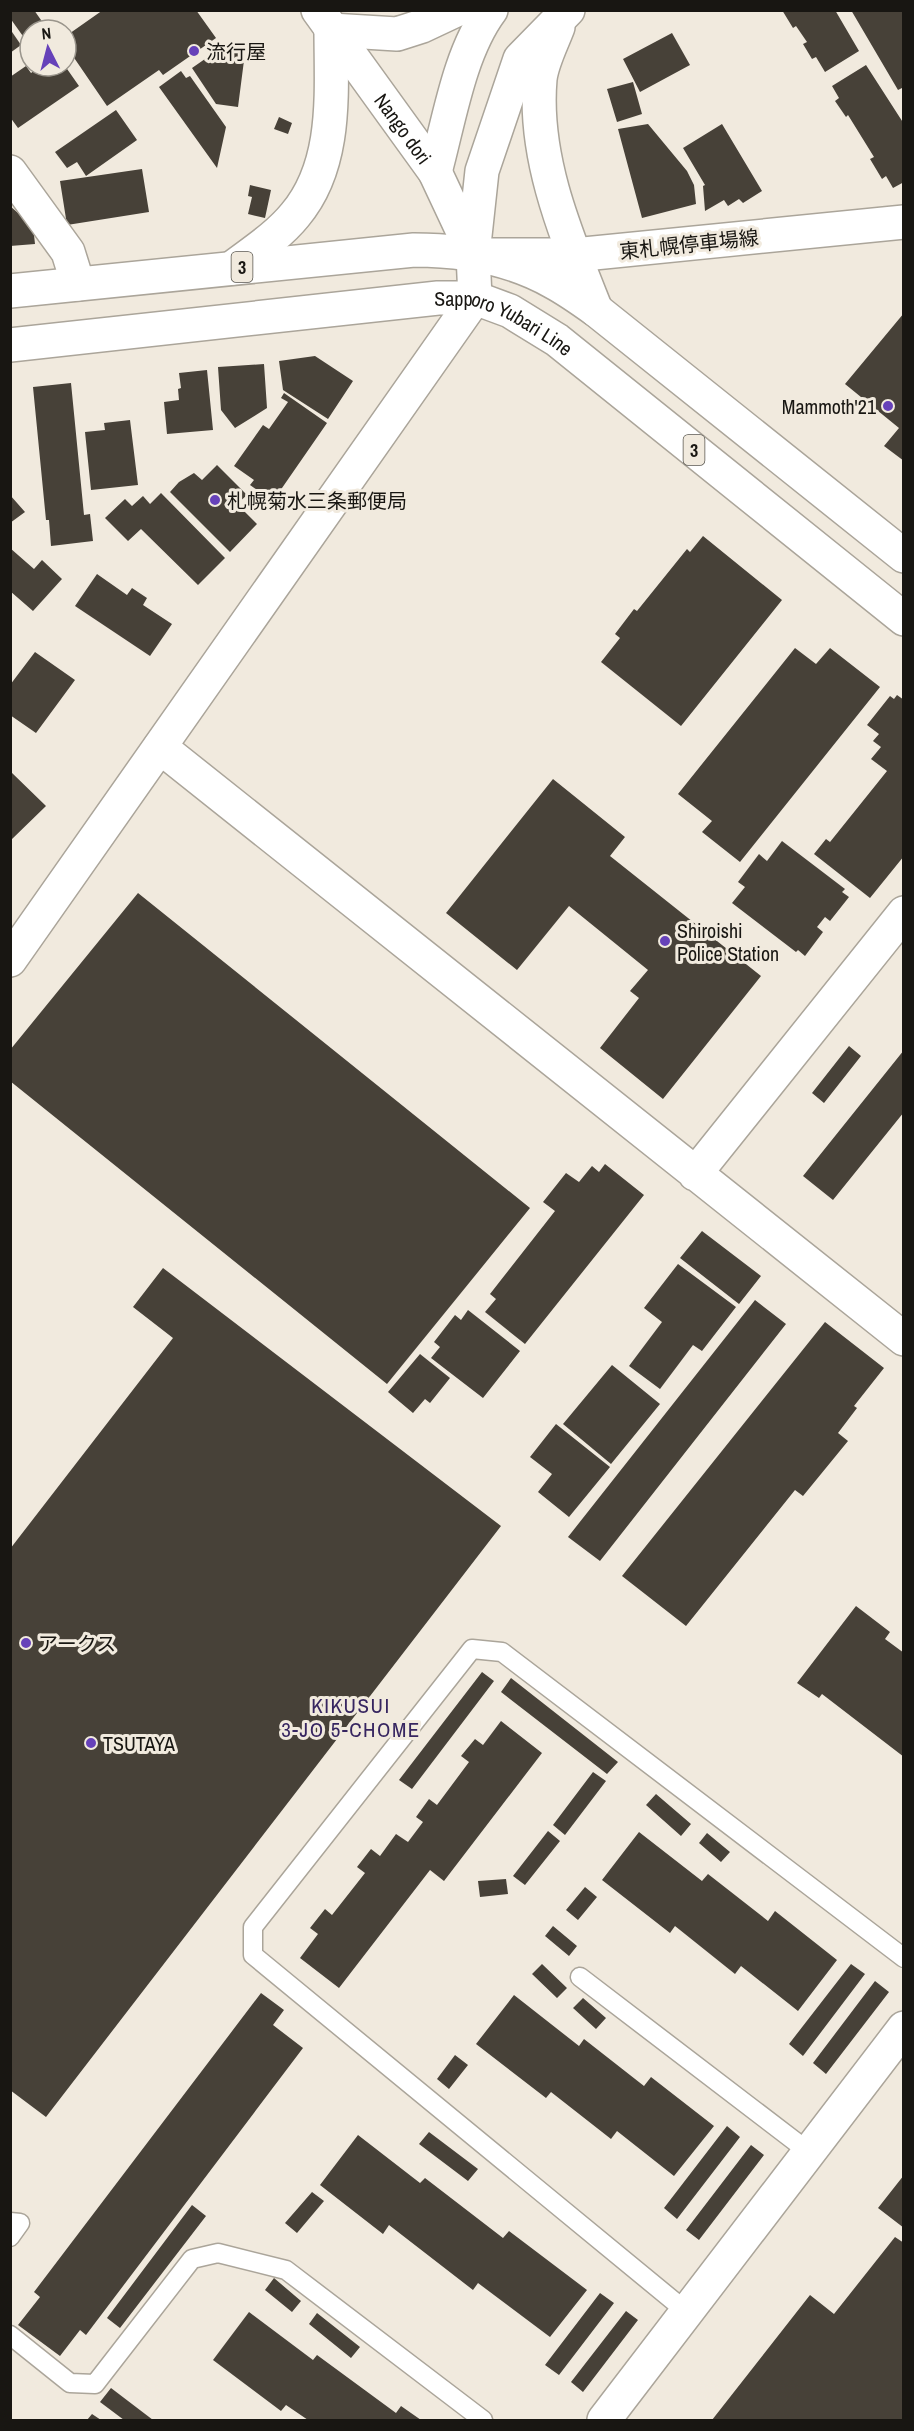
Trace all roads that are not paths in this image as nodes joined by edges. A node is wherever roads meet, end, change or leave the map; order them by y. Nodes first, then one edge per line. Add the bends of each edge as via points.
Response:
1 (456, 10) edge
2 (491, 10) edge
3 (565, 12) edge
4 (324, 20) edge
5 (10, 172) edge
6 (435, 172) junction
7 (903, 222) edge
8 (474, 254) junction
9 (574, 255) junction
10 (232, 268) junction
11 (78, 284) junction
12 (10, 291) edge
13 (475, 298) junction
14 (596, 310) junction
15 (10, 345) edge
16 (903, 556) edge
17 (903, 620) edge
18 (160, 747) junction
19 (903, 913) edge
20 (10, 960) edge
21 (695, 1174) junction
22 (903, 1339) edge
23 (903, 1958) edge
24 (580, 1977) dead end
25 (903, 2028) edge
26 (809, 2152) junction
27 (10, 2222) edge
28 (10, 2236) edge
29 (687, 2312) junction
30 (10, 2335) edge
31 (483, 2421) edge
32 (603, 2421) edge

1 - 4 street via 397,34
2 - 6 street via 463,69
3 - 8 street via 520,59 482,171
3 - 9 street via 540,77 540,120 554,200
4 - 6 street, Nango dori
4 - 10 street via 331,115 318,174 309,196 294,216
5 - 11 street via 68,252
6 - 8 street, Nango dori
7 - 9 street, 東札幌停車場線
8 - 9 street, 東札幌停車場線
8 - 10 street, 3 via 414,250
8 - 13 street
8 - 14 street, 3 via 552,281
9 - 14 street
10 - 11 street, 3
11 - 12 street, 3
13 - 15 street, Sapporo Yubari Line / 3 via 438,298
13 - 17 street, Sapporo Yubari Line / 3 via 510,311 557,340
13 - 18 street
14 - 16 street, 3
18 - 20 street
18 - 21 street
19 - 21 street
21 - 22 street
23 - 29 lane via 502,1652 472,1649 253,1927 253,1955
24 - 26 lane
25 - 26 street
26 - 29 street
27 - 28 lane via 20,2223
29 - 32 street
30 - 31 lane via 70,2383 95,2384 192,2259 218,2253 286,2270

